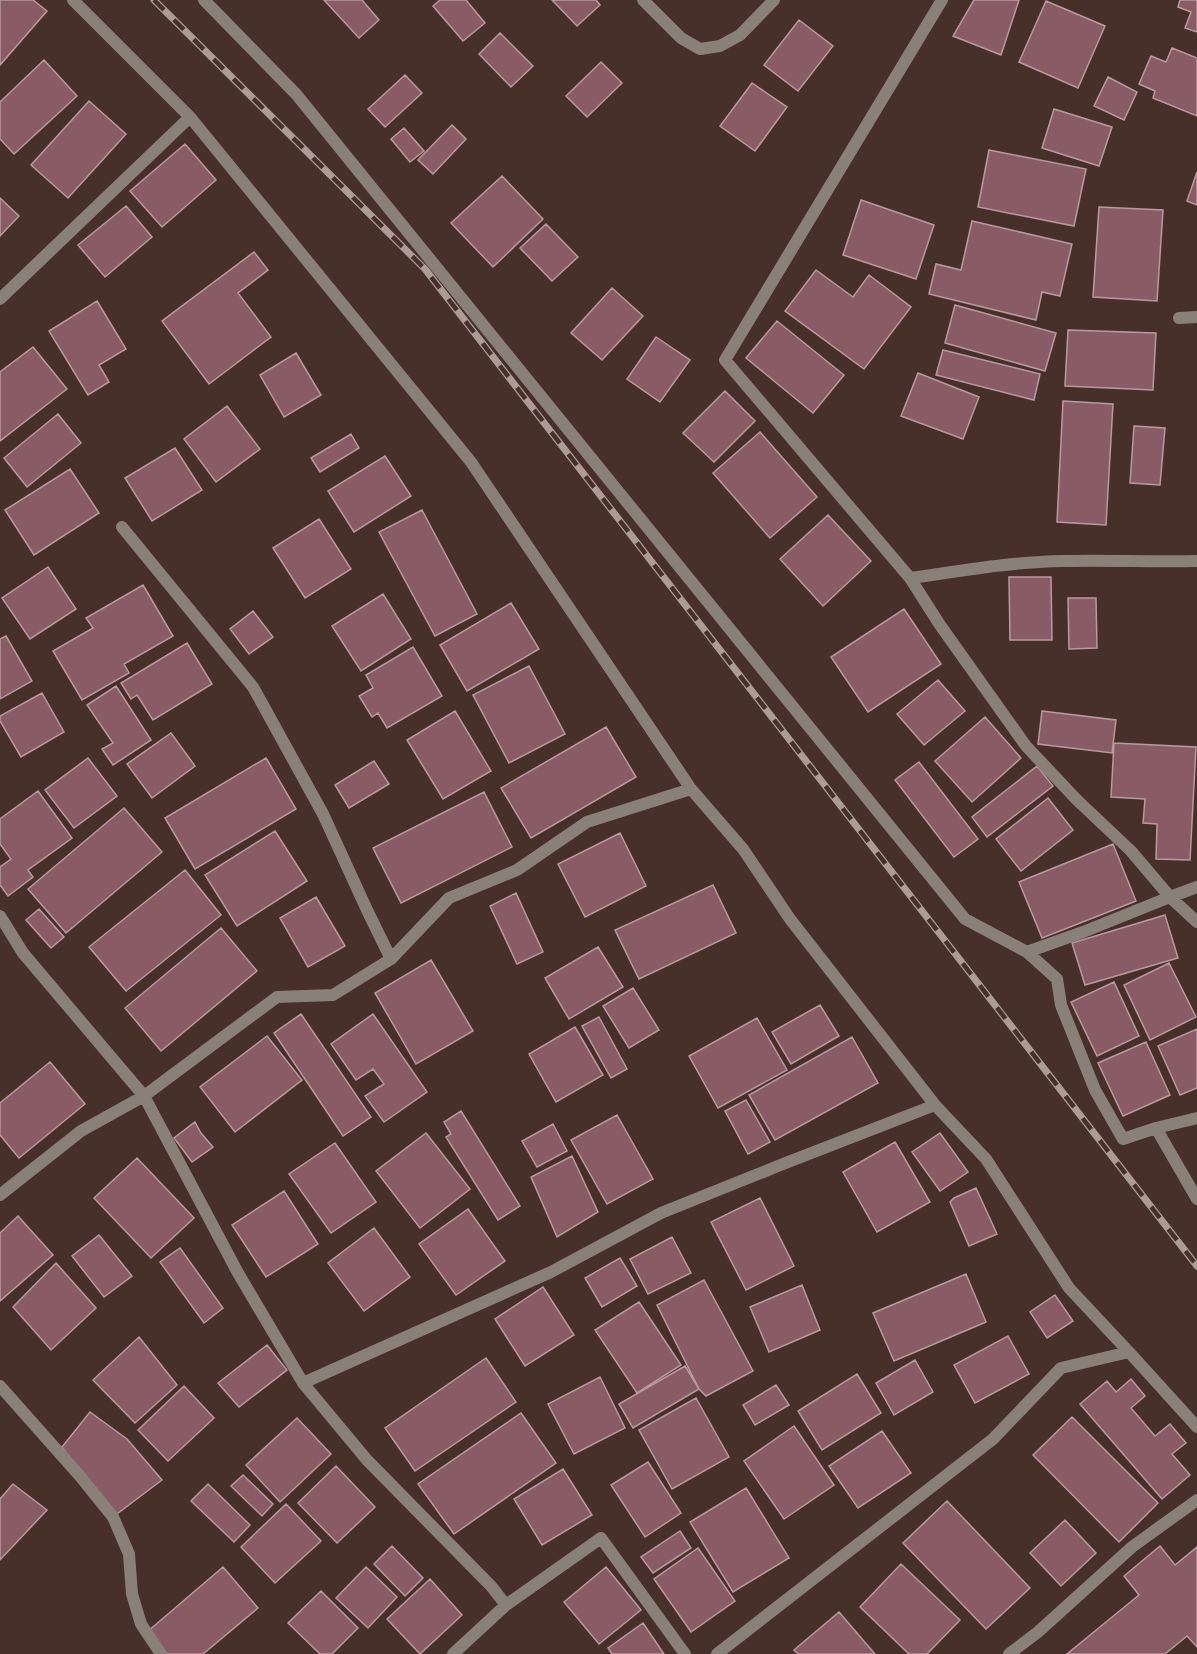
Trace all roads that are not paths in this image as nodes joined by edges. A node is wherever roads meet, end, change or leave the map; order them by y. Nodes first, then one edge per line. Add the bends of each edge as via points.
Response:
1 (73, 0) edge
2 (204, 0) edge
3 (644, 0) edge
4 (774, 0) edge
5 (942, 0) edge
6 (190, 117) junction
7 (0, 299) edge
8 (1197, 317) edge
9 (1179, 318) dead end
10 (122, 527) dead end
11 (1197, 561) edge
12 (910, 578) junction
13 (691, 789) junction
14 (1197, 887) edge
15 (1170, 897) junction
16 (0, 916) edge
17 (1197, 922) edge
18 (1027, 952) junction
19 (391, 959) junction
20 (144, 1096) junction
21 (935, 1105) junction
22 (1197, 1118) edge
23 (1156, 1128) junction
24 (0, 1195) edge
25 (1197, 1199) edge
26 (1129, 1352) junction
27 (303, 1383) junction
28 (0, 1386) edge
29 (1197, 1427) edge
30 (1197, 1500) edge
31 (506, 1605) junction
32 (161, 1654) edge
33 (453, 1654) edge
34 (685, 1654) edge
35 (717, 1654) edge
36 (1009, 1654) edge

1 - 6 street
2 - 18 street via 296,94 965,919
3 - 4 street via 681,38 700,49 720,46 740,35
5 - 12 street via 724,360
6 - 7 street
6 - 13 street via 471,462
8 - 9 street
10 - 19 street via 254,687 323,814
11 - 12 street via 1017,563
12 - 15 street via 1026,746 1131,851
13 - 19 street via 587,822 517,870 449,898
13 - 21 street via 742,849 790,919
14 - 15 street
15 - 17 street
15 - 18 street
16 - 20 street via 22,953
18 - 23 street via 1057,979 1061,1005 1095,1090 1123,1139
19 - 20 street via 333,995 277,997
20 - 24 street via 81,1131
20 - 27 street via 238,1273
21 - 26 street via 986,1159 1069,1288
21 - 27 street via 661,1213 551,1272
22 - 23 street
23 - 25 street
26 - 29 street
26 - 35 street via 1061,1368 993,1439
27 - 31 street via 367,1460
28 - 32 street via 112,1517 129,1554 132,1594 141,1624
30 - 36 street via 1132,1547
31 - 33 street
31 - 34 street via 601,1538

